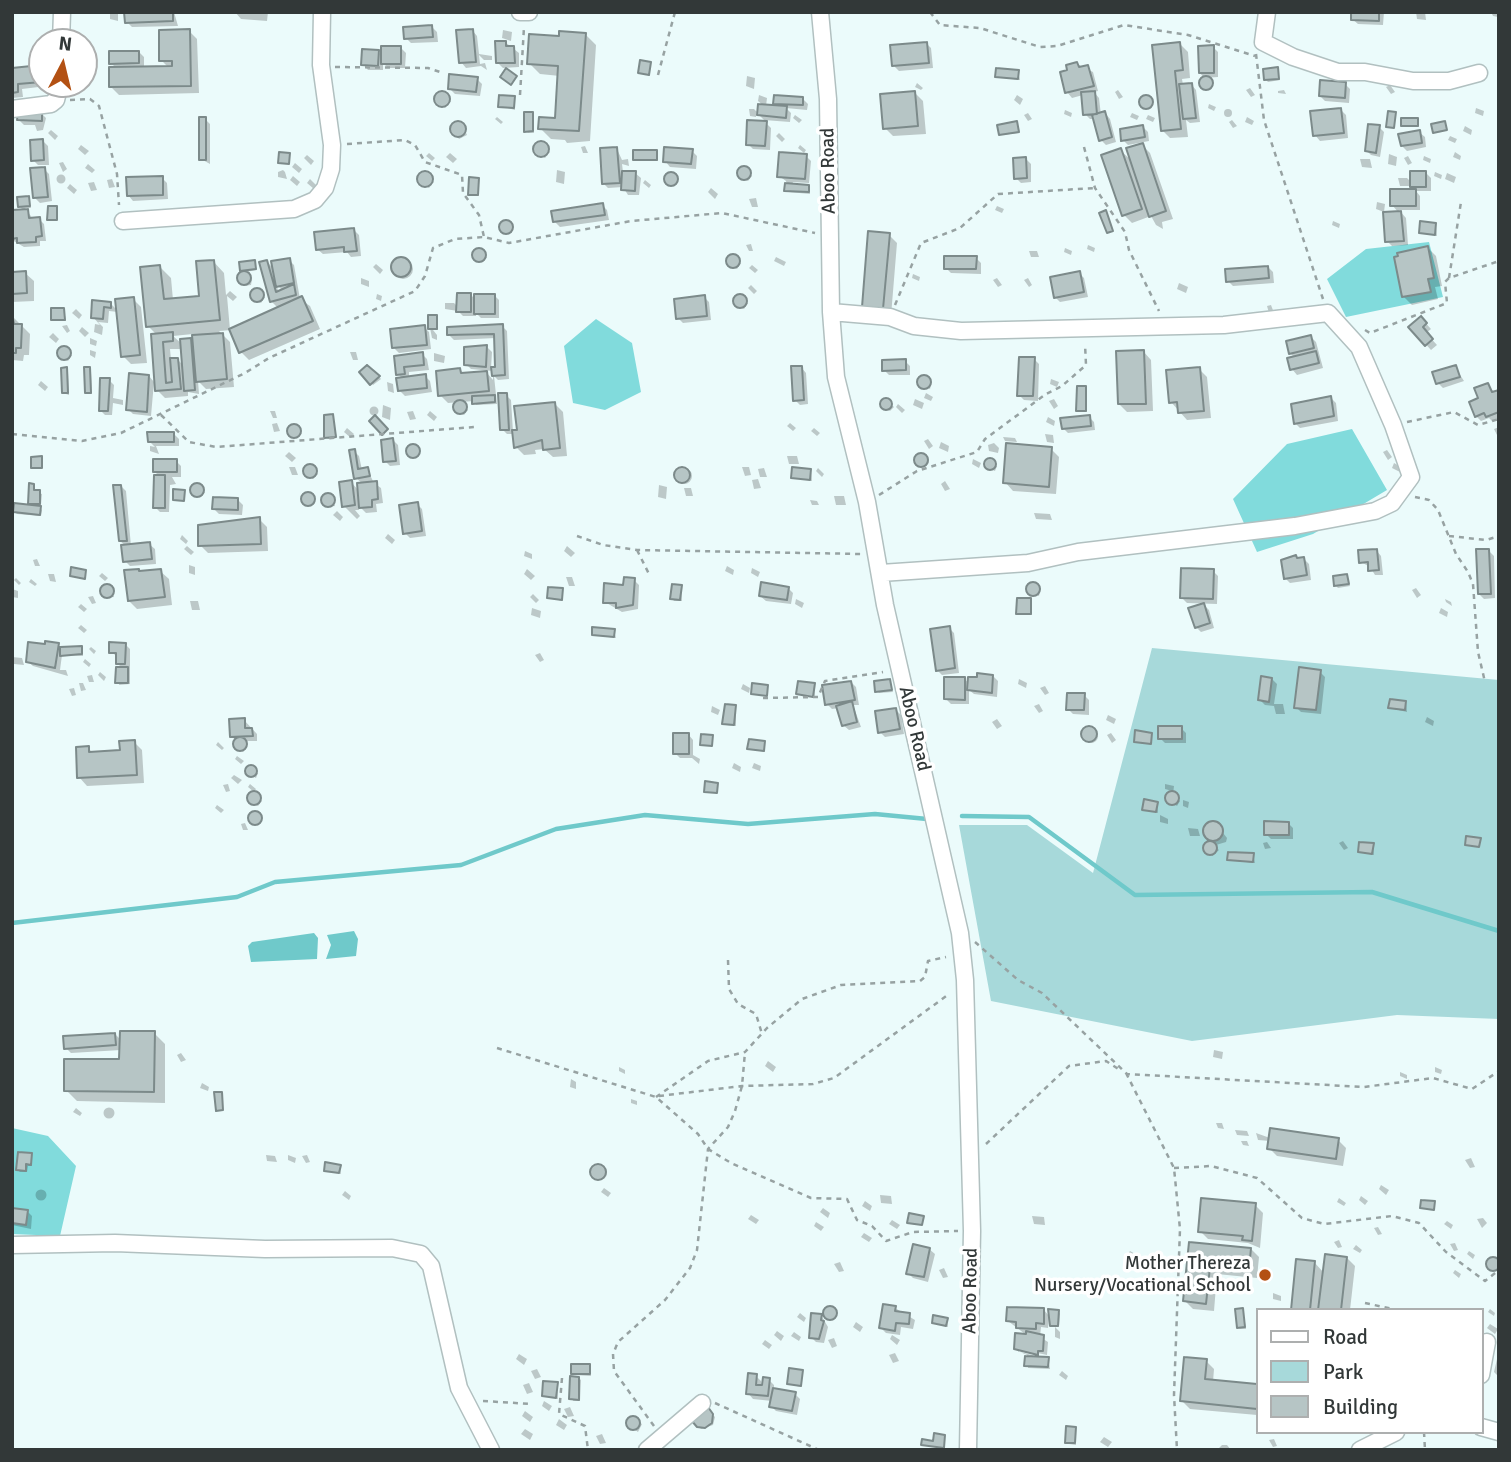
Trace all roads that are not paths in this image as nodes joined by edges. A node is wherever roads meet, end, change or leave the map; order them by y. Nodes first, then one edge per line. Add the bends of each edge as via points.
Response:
1 (322, 12) edge
2 (820, 12) edge
3 (1267, 12) edge
4 (1479, 73) dead end
5 (54, 98) edge
6 (12, 109) edge
7 (123, 221) road end
8 (831, 313) junction
9 (881, 572) junction
10 (12, 1245) edge
11 (1487, 1342) dead end
12 (1483, 1364) edge
13 (702, 1403) road end
14 (1392, 1434) edge
15 (491, 1450) edge
16 (647, 1450) edge
17 (968, 1450) edge
18 (1360, 1450) edge

1 - 7 street via 321,65 332,145 331,169 316,200 294,209
2 - 8 street, Aboo Road via 828,99
3 - 4 street via 1259,49 1338,72 1413,81 1449,81
5 - 6 street via 51,104
8 - 9 street, Aboo Road via 836,377
8 - 9 street via 890,317 914,326 961,331 1224,325 1328,313 1359,347 1411,477 1402,494 1375,511 1295,526 1078,552 1028,563
9 - 17 street, Aboo Road via 963,953 972,1231
10 - 15 street via 392,1248 421,1254 431,1266 458,1388
11 - 12 street
13 - 16 street
14 - 18 street

